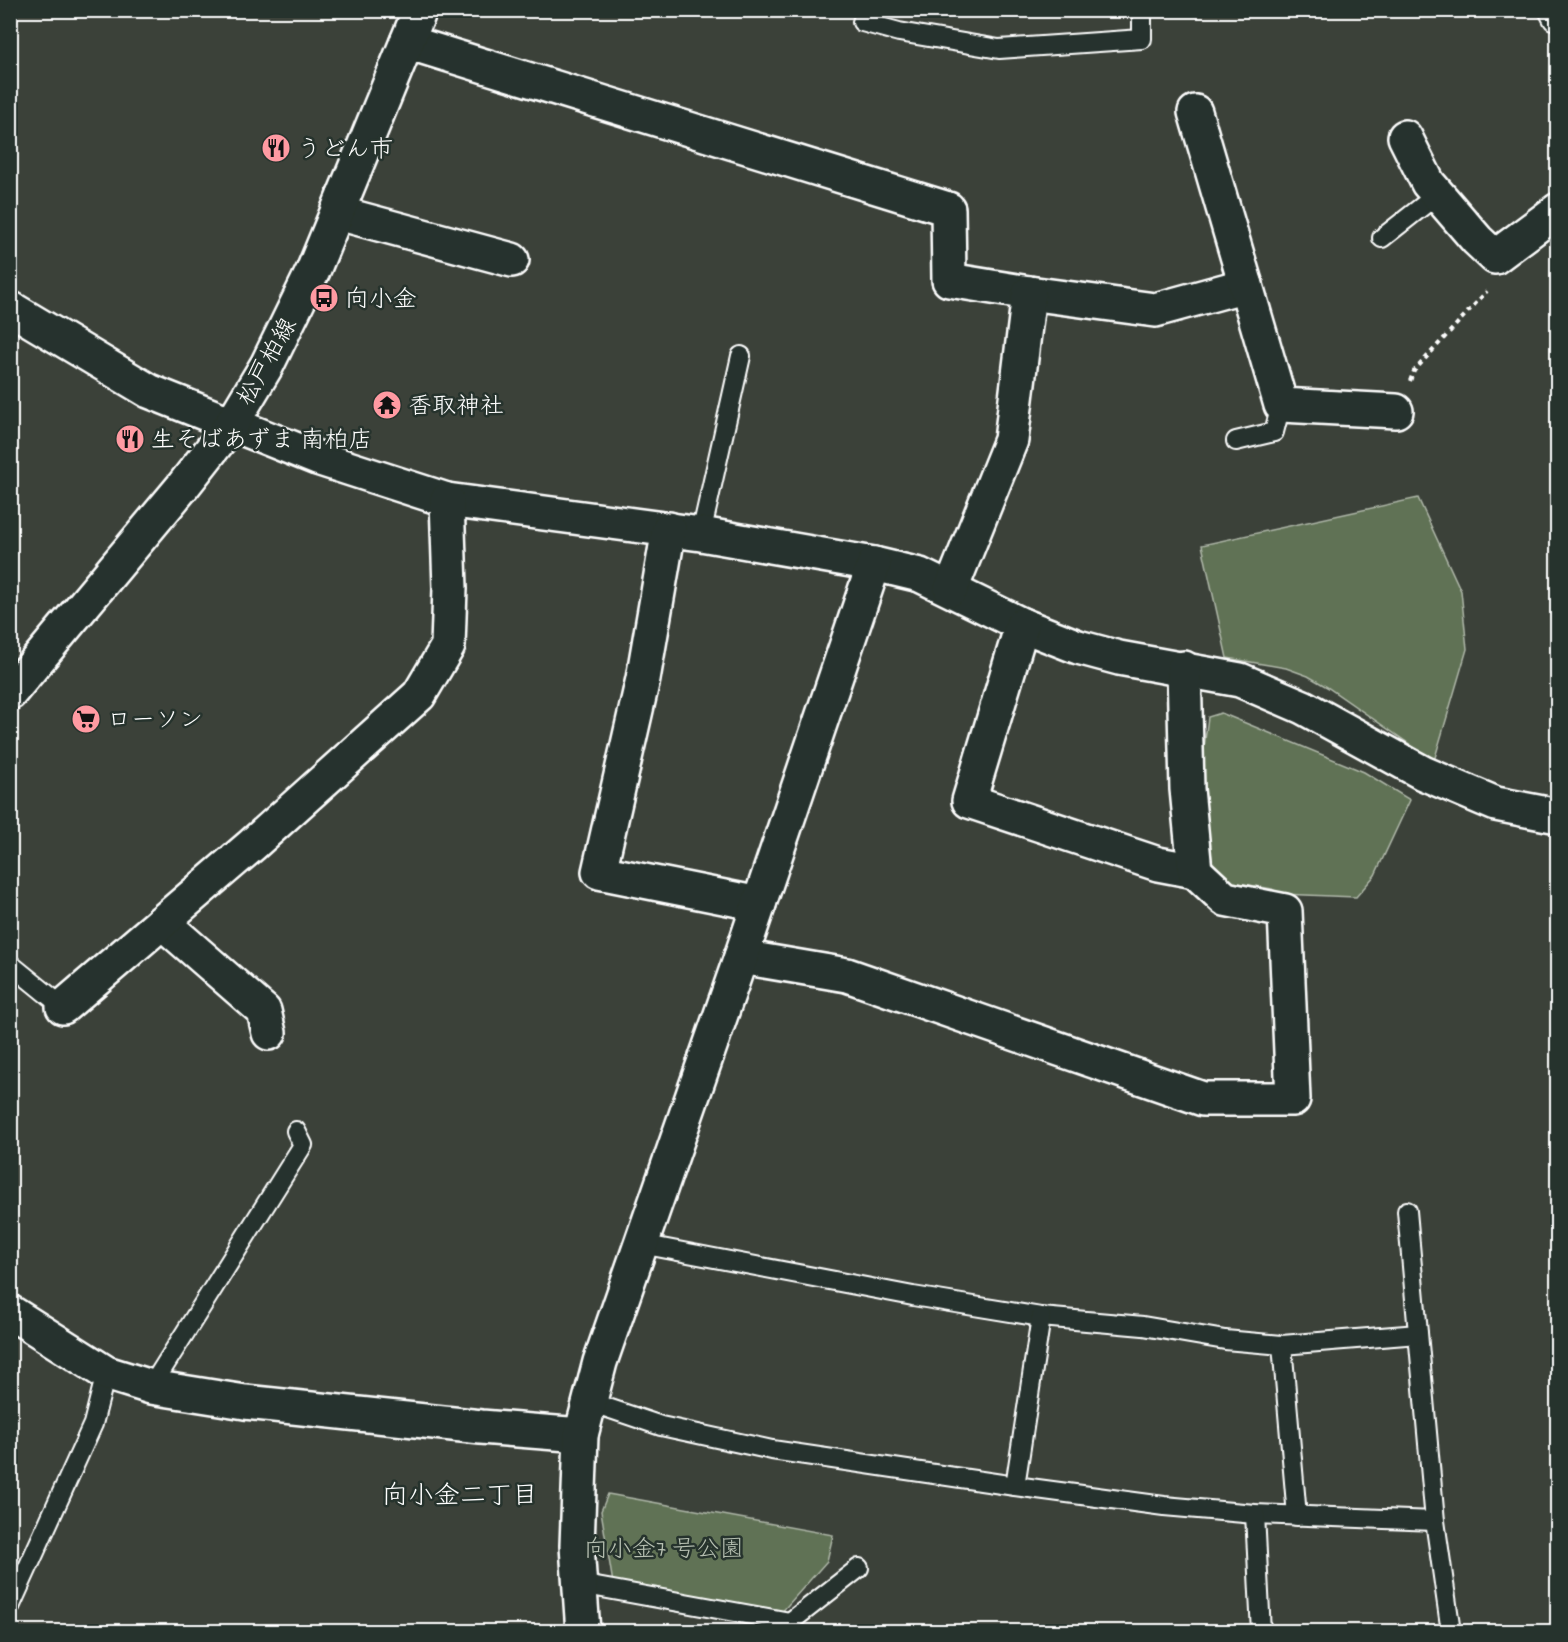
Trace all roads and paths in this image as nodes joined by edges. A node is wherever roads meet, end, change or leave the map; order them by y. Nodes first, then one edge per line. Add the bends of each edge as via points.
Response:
1 (420, 10) edge
2 (1142, 10) edge
3 (1548, 10) edge
4 (1557, 19) edge
5 (862, 22) dead end
6 (407, 42) junction
7 (1195, 112) dead end
8 (1405, 137) dead end
9 (1438, 194) junction
10 (1557, 210) edge
11 (338, 213) junction
12 (1382, 238) dead end
13 (1495, 257) junction
14 (512, 260) dead end
15 (1245, 285) junction
16 (1029, 293) junction
17 (10, 308) edge
18 (741, 356) dead end
19 (1281, 405) junction
20 (1396, 411) joint
21 (231, 425) junction
22 (1236, 441) dead end
23 (447, 500) junction
24 (669, 529) junction
25 (701, 534) junction
26 (874, 564) junction
27 (951, 589) junction
28 (1022, 625) junction
29 (1184, 668) junction
30 (10, 693) edge
31 (1557, 816) edge
32 (1195, 871) junction
33 (759, 904) junction
34 (162, 922) junction
35 (741, 957) junction
36 (10, 964) edge
37 (63, 1007) joint
38 (269, 1033) dead end
39 (296, 1131) dead end
40 (1407, 1211) dead end
41 (641, 1244) junction
42 (10, 1312) edge
43 (1041, 1317) junction
44 (1418, 1334) junction
45 (1282, 1345) junction
46 (106, 1373) junction
47 (151, 1387) junction
48 (590, 1402) junction
49 (581, 1435) junction
50 (1015, 1486) junction
51 (1255, 1514) junction
52 (1297, 1516) junction
53 (1435, 1521) junction
54 (859, 1568) dead end
55 (580, 1584) junction
56 (10, 1607) edge
57 (790, 1627) edge
58 (584, 1632) edge
59 (1261, 1632) edge
60 (1451, 1632) edge

1 - 6 street, 松戸柏線
2 - 5 lane via 1142,39 999,50
3 - 4 lane via 1553,20
6 - 11 street, 松戸柏線
6 - 16 street via 948,209 949,280
7 - 15 street
8 - 9 street via 1428,183
9 - 12 lane
9 - 13 street
10 - 13 street
11 - 14 street
11 - 21 street, 松戸柏線 via 267,365
13 - 20 path via 1498,278 1414,371
15 - 16 street via 1155,310
15 - 19 street
16 - 27 street via 1011,440
17 - 21 street via 149,391
18 - 25 lane
19 - 20 street
19 - 22 lane via 1274,432
21 - 23 street
21 - 30 street, 松戸柏線
23 - 24 street
23 - 34 street via 448,646 419,695
24 - 25 street
24 - 33 street via 643,679 599,872
25 - 26 street
26 - 27 street via 920,575
26 - 33 street
27 - 28 street
28 - 29 street via 1078,648
28 - 32 street via 969,801 1158,864
29 - 31 street via 1240,680 1303,707 1423,773 1496,804
29 - 32 street via 1187,789
32 - 35 street via 1225,899 1285,911 1293,1099 1203,1099 847,975
33 - 35 street
34 - 37 street
34 - 38 street via 264,1011
35 - 41 street
36 - 37 lane
39 - 47 lane via 303,1145
40 - 44 lane
41 - 43 lane
41 - 48 street
42 - 46 street
43 - 45 lane
43 - 50 lane
44 - 45 lane
44 - 53 lane
45 - 52 lane
46 - 47 street
46 - 56 lane via 93,1424
47 - 49 street via 245,1402
48 - 49 street
48 - 50 lane via 662,1426 772,1450
49 - 55 street via 577,1546
50 - 51 lane
51 - 52 lane
51 - 59 lane
52 - 53 lane
53 - 60 lane
54 - 57 lane
55 - 57 lane
55 - 58 street

